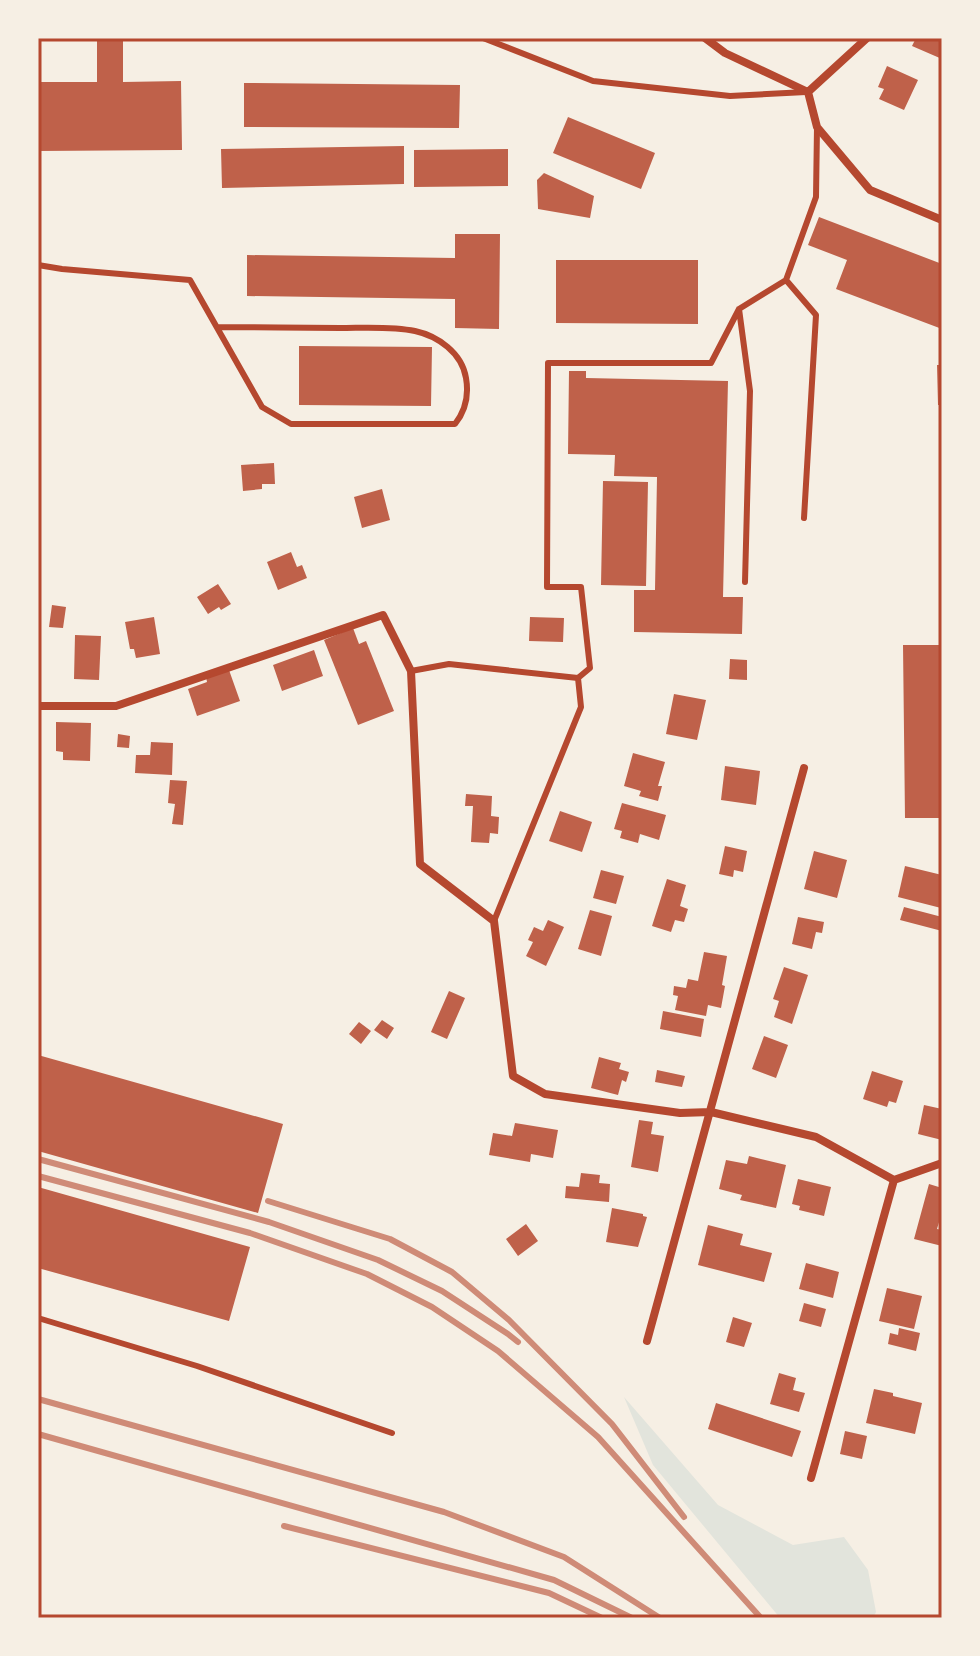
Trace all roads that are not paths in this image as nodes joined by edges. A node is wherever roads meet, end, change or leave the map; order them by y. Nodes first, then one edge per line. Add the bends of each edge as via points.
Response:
1 (483, 38) edge
2 (705, 38) edge
3 (867, 38) edge
4 (808, 92) junction
5 (817, 127) junction
6 (942, 220) edge
7 (38, 265) edge
8 (786, 280) junction
9 (739, 309) junction
10 (217, 327) junction
11 (804, 518) dead end
12 (745, 582) dead end
13 (411, 671) junction
14 (578, 678) junction
15 (38, 706) edge
16 (804, 768) dead end
17 (494, 921) junction
18 (711, 1112) junction
19 (942, 1163) edge
20 (894, 1180) junction
21 (38, 1318) edge
22 (647, 1341) dead end
23 (392, 1433) dead end
24 (811, 1478) dead end

1 - 4 lane via 593,81 730,96
2 - 4 street
3 - 4 street
4 - 5 street
5 - 6 street via 870,190
5 - 8 lane via 816,197
7 - 10 lane via 190,280
8 - 9 lane
8 - 11 lane via 816,315
9 - 12 lane via 750,391
9 - 14 lane via 711,363 548,363 547,587 581,587 590,668
10 - 10 lane via 262,407 291,424 455,424 464,413 464,368 440,340 415,331
13 - 14 lane via 449,664
13 - 15 street via 383,615 116,706
13 - 17 street via 420,864
14 - 17 lane via 581,707
16 - 18 street
17 - 18 street via 513,1076 545,1094 680,1113
18 - 20 street via 816,1137
18 - 22 street
19 - 20 street
20 - 24 street
21 - 23 lane

